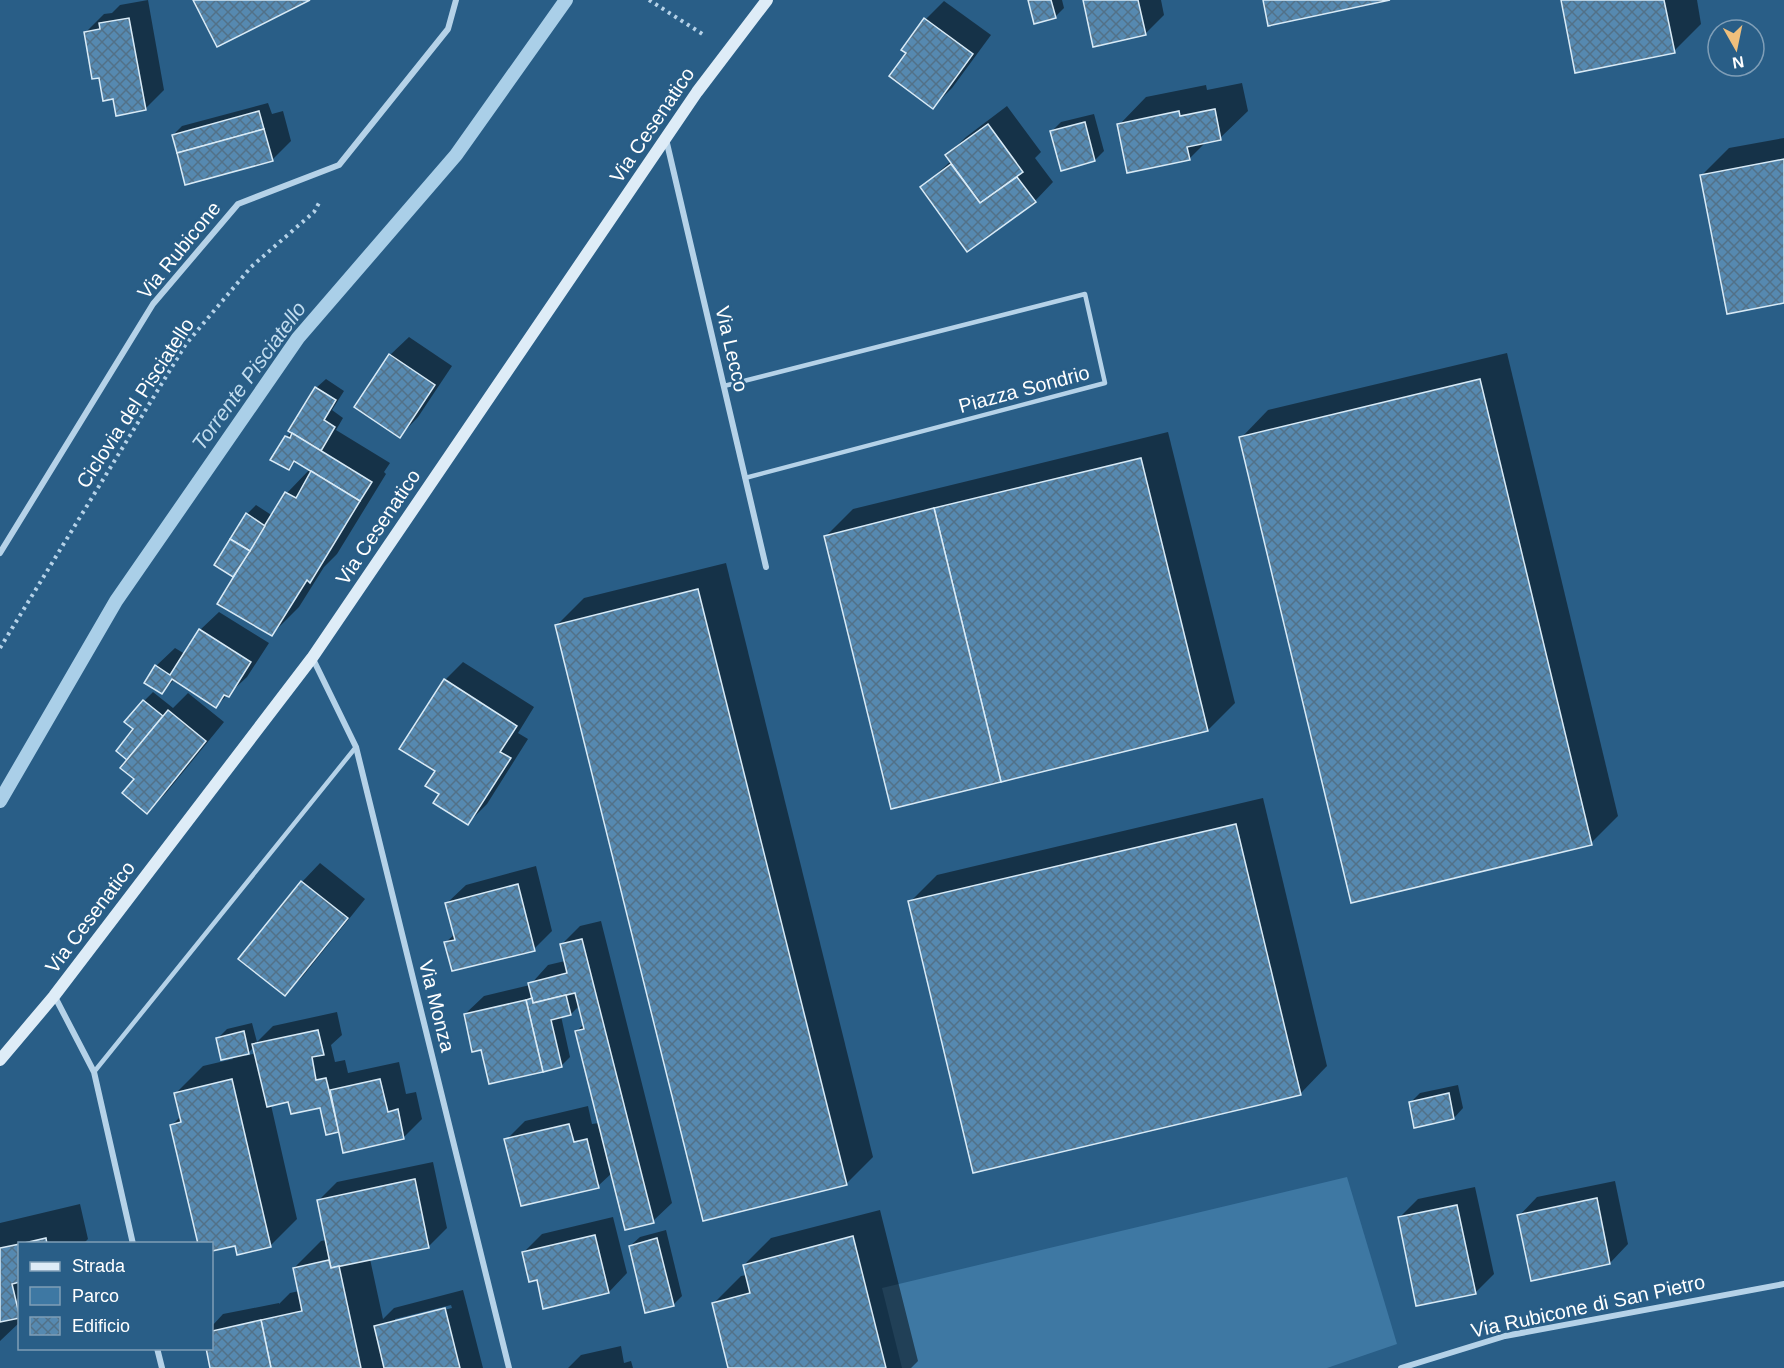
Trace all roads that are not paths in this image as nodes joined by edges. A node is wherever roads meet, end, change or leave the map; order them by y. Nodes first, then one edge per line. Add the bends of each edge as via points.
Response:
1 (456, 0) edge
2 (767, 0) edge
3 (666, 139) junction
4 (724, 386) junction
5 (745, 478) junction
6 (0, 553) edge
7 (766, 567) dead end
8 (312, 658) junction
9 (356, 747) junction
10 (54, 996) junction
11 (0, 1060) edge
12 (94, 1072) junction
13 (133, 1242) edge
14 (1784, 1284) edge
15 (158, 1350) edge
16 (162, 1368) edge
17 (509, 1368) edge
18 (1401, 1368) edge

1 - 6 street, Via Rubicone via 448,29 339,165 238,204 153,304
2 - 3 main road, Via Cesenatico
3 - 4 street, Via Lecco
3 - 8 main road, Via Cesenatico
4 - 5 street, Via Lecco
4 - 5 lane, Piazza Sondrio via 1085,294 1105,383
5 - 7 street, Via Lecco
8 - 9 street, Via Monza
8 - 10 main road, Via Cesenatico
9 - 12 lane
9 - 17 street, Via Monza
10 - 11 main road, Via Cesenatico
10 - 12 street
12 - 13 street
14 - 18 street, Via Rubicone di San Pietro via 1505,1336
15 - 16 street

